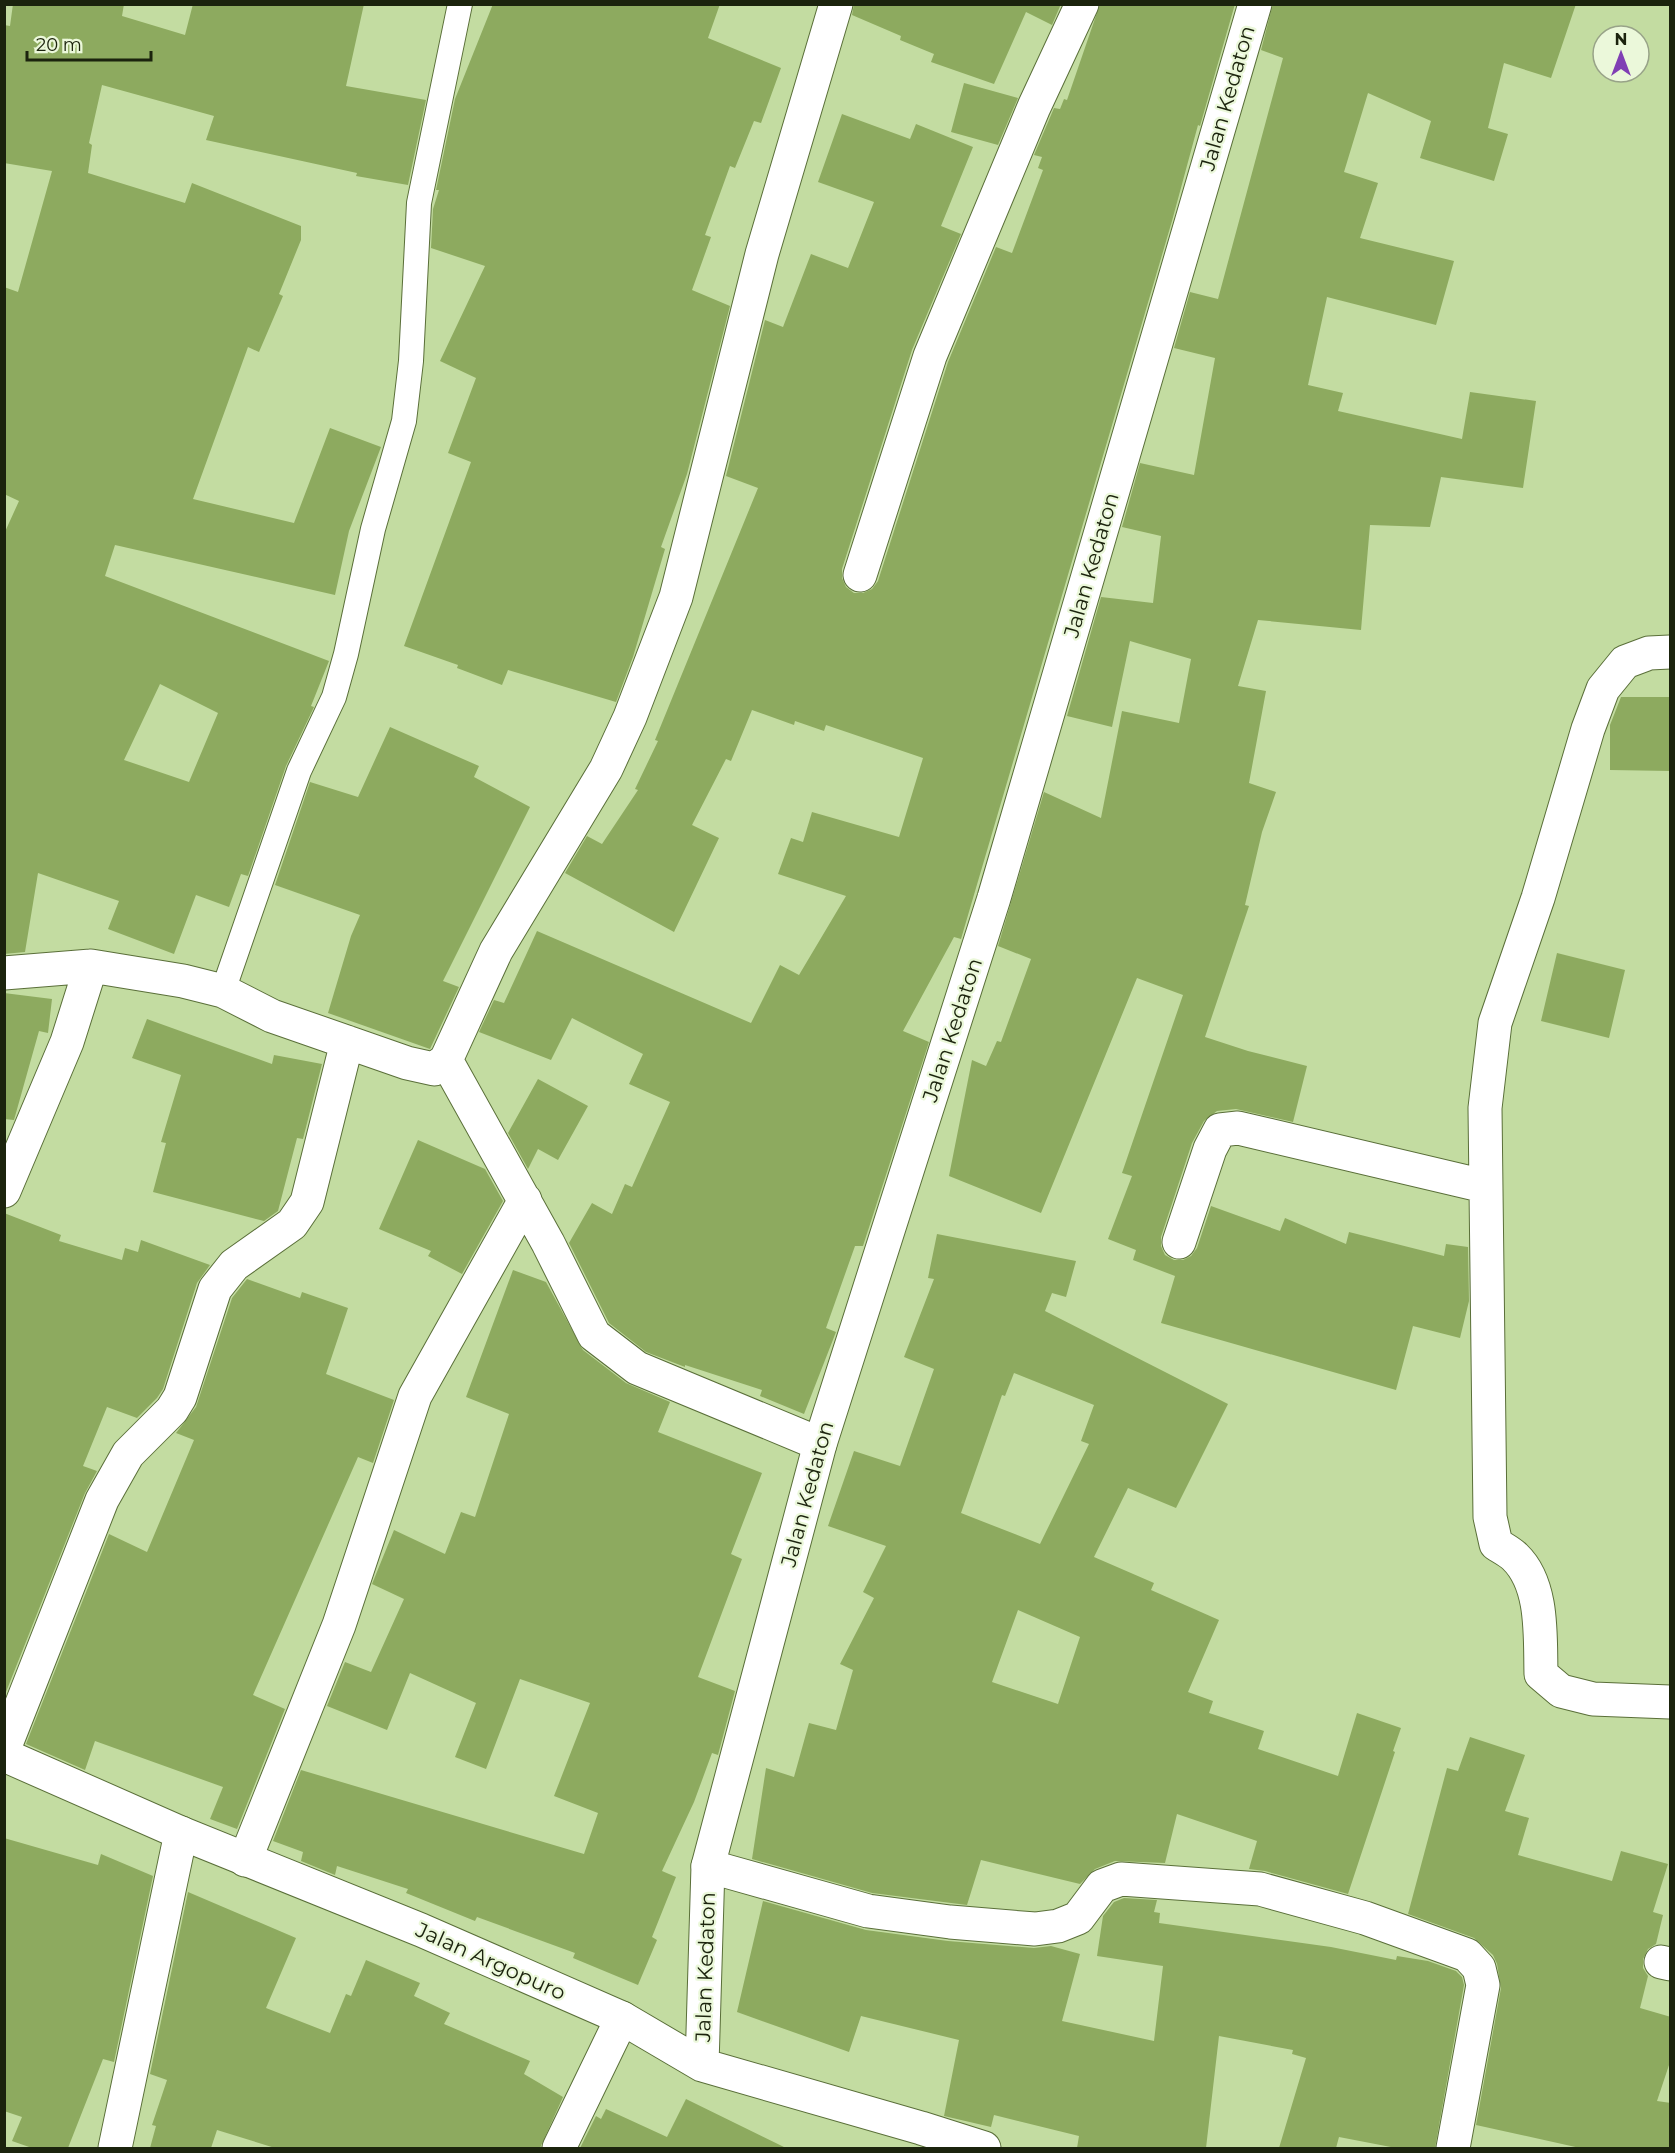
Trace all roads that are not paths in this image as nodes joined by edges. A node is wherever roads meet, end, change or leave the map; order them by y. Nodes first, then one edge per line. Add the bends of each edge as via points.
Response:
1 (460, 4) edge
2 (836, 4) edge
3 (1082, 4) edge
4 (1254, 4) edge
5 (860, 575) dead end
6 (1671, 652) edge
7 (91, 966) junction
8 (4, 973) edge
9 (223, 991) junction
10 (347, 1042) junction
11 (446, 1060) junction
12 (1484, 1186) junction
13 (4, 1191) edge
14 (525, 1200) junction
15 (1179, 1242) dead end
16 (820, 1444) junction
17 (1671, 1702) edge
18 (4, 1749) edge
19 (4, 1755) edge
20 (181, 1833) junction
21 (245, 1860) junction
22 (708, 1866) junction
23 (622, 2018) junction
24 (702, 2065) junction
25 (115, 2148) edge
26 (559, 2148) edge
27 (984, 2148) edge
28 (1453, 2148) edge

1 - 9 lane via 419,203 404,421 373,528 339,680 299,771
2 - 11 street via 762,254 676,597 606,770 496,951
3 - 5 street via 1034,107 930,356
4 - 16 street, Jalan Kedaton via 994,898
6 - 12 street via 1649,653 1625,662 1603,689 1587,729 1538,898 1495,1023 1485,1108
7 - 8 street
7 - 9 street via 129,970
7 - 13 street via 67,1042
9 - 10 street via 272,1016
10 - 11 street via 434,1069
10 - 18 street via 307,1202 292,1224 234,1264 215,1289 180,1397 128,1454 102,1500
11 - 14 street
12 - 15 street via 1238,1128 1220,1130
12 - 17 street via 1490,1516 1496,1544 1516,1558 1533,1586 1541,1674 1561,1690 1593,1699
14 - 16 street via 594,1335 638,1368
14 - 21 street via 415,1396 339,1625
16 - 22 street, Jalan Kedaton
19 - 20 street, Jalan Argopuro
20 - 21 street, Jalan Argopuro
20 - 25 street
21 - 23 street, Jalan Argopuro via 421,1930
22 - 24 street, Jalan Kedaton
22 - 28 street via 868,1911 950,1923 1035,1929 1078,1918 1102,1886 1121,1879 1260,1889 1365,1918 1467,1955 1479,1968 1483,1985
23 - 24 street, Jalan Argopuro
23 - 26 street
24 - 27 street, Jalan Argopuro

